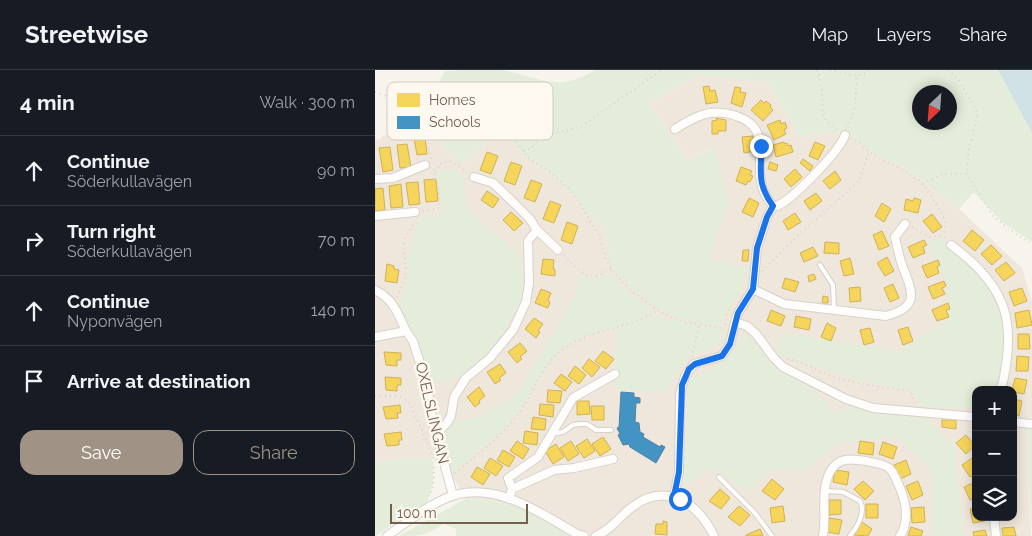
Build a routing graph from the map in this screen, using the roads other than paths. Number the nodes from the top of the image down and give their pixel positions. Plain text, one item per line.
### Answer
1 (675, 129) dead end
2 (845, 135) road end
3 (425, 165) dead end
4 (474, 177) road end
5 (375, 180) edge
6 (773, 206) junction
7 (415, 212) road end
8 (375, 216) edge
9 (905, 224) road end
10 (537, 230) junction
11 (951, 245) road end
12 (559, 250) road end
13 (820, 266) dead end
14 (753, 289) junction
15 (375, 290) edge
16 (834, 309) junction
17 (735, 322) junction
18 (406, 331) junction
19 (375, 337) edge
20 (615, 374) dead end
21 (1002, 386) edge
22 (972, 417) edge
23 (1017, 422) edge
24 (1032, 424) edge
25 (435, 430) junction
26 (611, 430) dead end
27 (552, 434) junction
28 (613, 459) dead end
29 (719, 477) dead end
30 (512, 490) junction
31 (825, 491) junction
32 (453, 496) junction
33 (674, 496) junction
34 (509, 499) junction
35 (994, 521) edge
36 (387, 536) edge
37 (584, 536) edge
38 (596, 536) edge
39 (713, 536) edge
40 (772, 536) edge
41 (823, 536) edge
42 (850, 536) edge
43 (900, 536) edge
44 (996, 536) edge

1 - 6 street
2 - 6 street
3 - 5 street
4 - 10 street
6 - 14 street
7 - 8 street
9 - 16 street
10 - 12 street
10 - 25 street
11 - 21 street
13 - 16 lane
14 - 16 street
14 - 17 street
15 - 18 street, OXELSLINGAN
17 - 22 street
17 - 33 street
18 - 19 street
18 - 25 street, OXELSLINGAN
20 - 27 street
23 - 24 street
25 - 32 street, OXELSLINGAN
26 - 27 lane
27 - 30 street
28 - 30 street
29 - 40 lane
30 - 34 street
31 - 41 street
31 - 42 lane
31 - 43 street
32 - 34 street
32 - 36 street
33 - 38 street
33 - 39 street
34 - 37 street
35 - 44 street

